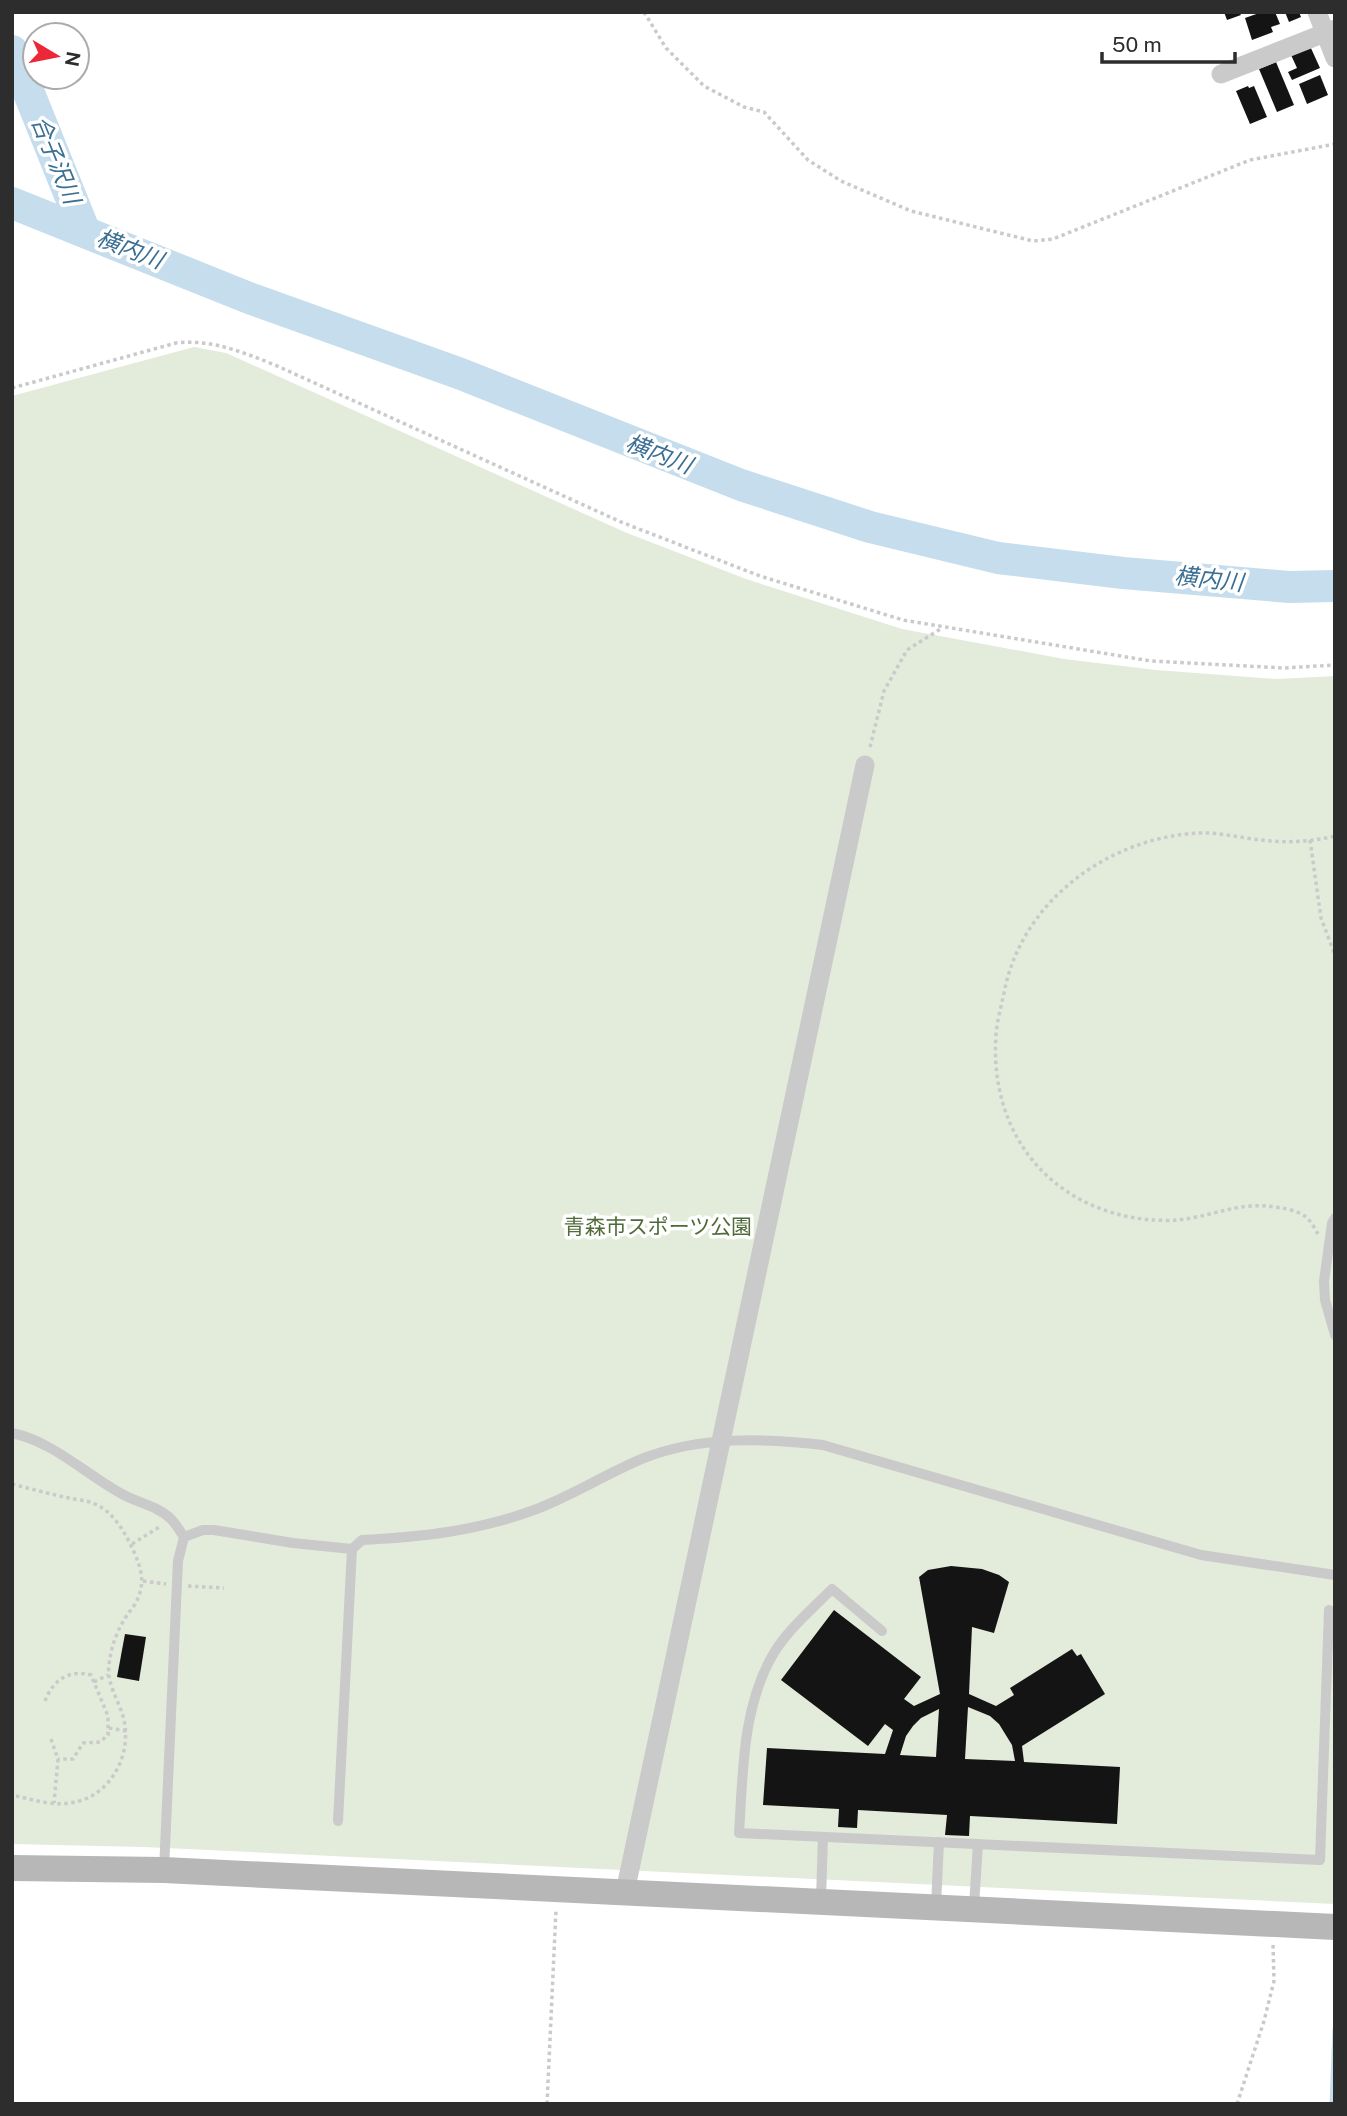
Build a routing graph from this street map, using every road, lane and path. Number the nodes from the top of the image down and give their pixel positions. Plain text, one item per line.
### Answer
1 (644, 12) edge
2 (1317, 12) edge
3 (1330, 31) edge
4 (1335, 58) edge
5 (1221, 74) dead end
6 (1335, 144) edge
7 (12, 388) edge
8 (944, 627) junction
9 (1335, 665) edge
10 (865, 765) joint
11 (1335, 836) edge
12 (1310, 841) junction
13 (1335, 956) edge
14 (1335, 1218) edge
15 (1328, 1254) junction
16 (1335, 1335) edge
17 (12, 1433) edge
18 (721, 1440) junction
19 (12, 1484) edge
20 (172, 1519) junction
21 (184, 1537) junction
22 (131, 1545) junction
23 (352, 1549) junction
24 (1335, 1575) edge
25 (1329, 1610) dead end
26 (882, 1631) dead end
27 (109, 1675) junction
28 (94, 1682) junction
29 (45, 1701) dead end
30 (109, 1728) junction
31 (126, 1731) junction
32 (51, 1740) dead end
33 (58, 1759) junction
34 (12, 1795) edge
35 (54, 1803) junction
36 (338, 1821) dead end
37 (823, 1837) junction
38 (939, 1842) junction
39 (978, 1844) junction
40 (12, 1868) edge
41 (164, 1870) junction
42 (557, 1890) junction
43 (625, 1892) junction
44 (821, 1902) junction
45 (936, 1908) junction
46 (973, 1910) junction
47 (1272, 1924) junction
48 (1335, 1927) edge
49 (547, 2104) edge
50 (1237, 2104) edge

1 - 6 path
2 - 3 street
3 - 4 street
3 - 5 street
7 - 8 path
8 - 9 path
8 - 10 path
10 - 18 street
11 - 12 path
12 - 13 path
12 - 15 path
14 - 15 lane
15 - 16 lane
17 - 20 lane
18 - 23 lane
18 - 24 lane
18 - 43 street
19 - 22 path
20 - 21 lane
20 - 22 path
21 - 23 lane
21 - 41 lane
22 - 27 path
23 - 36 lane
25 - 39 lane
26 - 37 lane
27 - 28 path
27 - 31 path
28 - 29 path
28 - 30 path
30 - 31 path
30 - 33 path
31 - 35 path
32 - 33 path
33 - 35 path
34 - 35 path
37 - 38 lane
37 - 44 lane
38 - 39 lane
38 - 45 lane
39 - 46 lane
40 - 41 street
41 - 42 street
42 - 43 street
42 - 49 path
43 - 44 street
44 - 45 street
45 - 46 street
46 - 47 street
47 - 48 street
47 - 50 path

